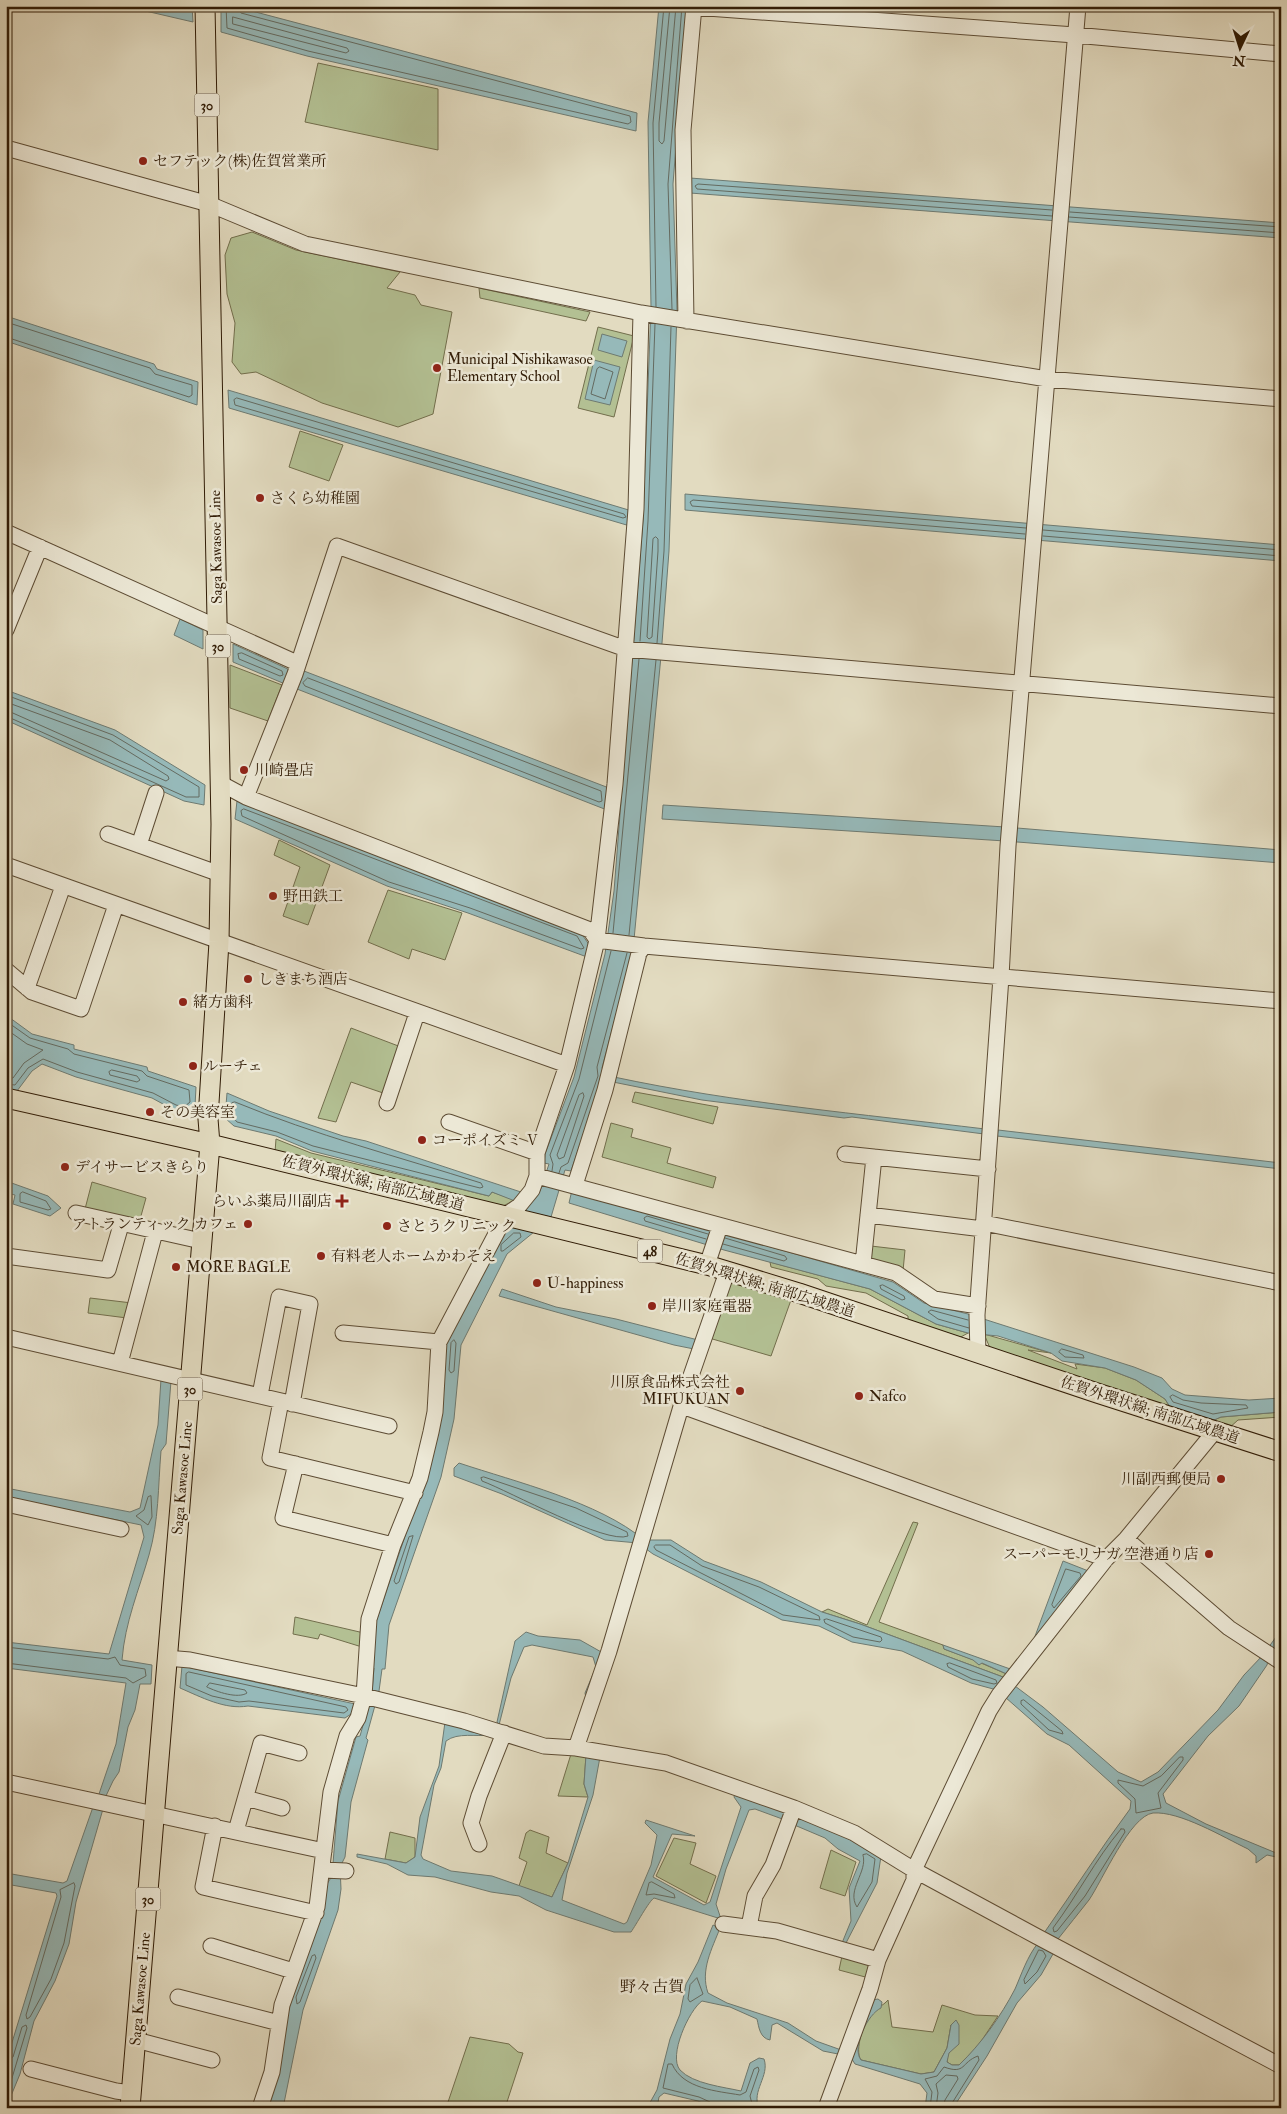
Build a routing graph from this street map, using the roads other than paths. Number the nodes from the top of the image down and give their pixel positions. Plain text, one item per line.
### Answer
1 (205, 6) edge
2 (1078, 6) edge
3 (694, 7) edge
4 (1075, 35) junction
5 (1281, 54) edge
6 (6, 148) edge
7 (209, 204) junction
8 (642, 313) junction
9 (686, 321) junction
10 (1047, 379) junction
11 (1281, 399) edge
12 (6, 532) edge
13 (40, 547) junction
14 (217, 628) junction
15 (6, 630) edge
16 (626, 648) junction
17 (297, 663) junction
18 (1022, 683) junction
19 (1281, 706) edge
20 (220, 783) junction
21 (156, 793) dead end
22 (246, 797) junction
23 (108, 834) dead end
24 (139, 845) junction
25 (6, 865) edge
26 (220, 874) junction
27 (63, 886) junction
28 (116, 905) junction
29 (597, 940) junction
30 (219, 942) junction
31 (644, 946) junction
32 (6, 970) edge
33 (1001, 977) junction
34 (27, 988) junction
35 (1281, 1000) edge
36 (417, 1013) junction
37 (567, 1065) junction
38 (6, 1098) edge
39 (387, 1103) dead end
40 (449, 1122) dead end
41 (210, 1144) junction
42 (536, 1153) junction
43 (845, 1154) dead end
44 (874, 1157) junction
45 (988, 1169) junction
46 (537, 1181) junction
47 (569, 1183) junction
48 (513, 1210) junction
49 (76, 1213) dead end
50 (868, 1215) junction
51 (121, 1224) junction
52 (720, 1226) junction
53 (983, 1226) junction
54 (155, 1232) junction
55 (201, 1241) junction
56 (6, 1256) edge
57 (710, 1257) junction
58 (863, 1264) junction
59 (727, 1272) junction
60 (1281, 1283) edge
61 (977, 1310) junction
62 (343, 1333) dead end
63 (6, 1338) edge
64 (439, 1342) junction
65 (977, 1346) junction
66 (120, 1363) junction
67 (191, 1380) junction
68 (260, 1395) junction
69 (287, 1402) junction
70 (682, 1406) junction
71 (388, 1426) dead end
72 (1215, 1431) junction
73 (1281, 1452) edge
74 (296, 1464) junction
75 (415, 1493) junction
76 (6, 1504) edge
77 (121, 1529) dead end
78 (1126, 1539) junction
79 (393, 1545) junction
80 (1106, 1559) junction
81 (1272, 1657) edge
82 (166, 1658) junction
83 (370, 1698) junction
84 (504, 1733) junction
85 (576, 1748) junction
86 (299, 1753) dead end
87 (6, 1782) edge
88 (246, 1798) junction
89 (282, 1808) dead end
90 (794, 1808) junction
91 (155, 1813) junction
92 (215, 1826) junction
93 (236, 1831) junction
94 (479, 1844) dead end
95 (324, 1851) junction
96 (326, 1870) junction
97 (914, 1870) junction
98 (346, 1871) dead end
99 (316, 1913) junction
100 (723, 1924) dead end
101 (749, 1927) junction
102 (211, 1946) dead end
103 (878, 1960) junction
104 (294, 1971) junction
105 (178, 1997) dead end
106 (278, 2023) junction
107 (136, 2040) junction
108 (212, 2060) dead end
109 (1281, 2066) edge
110 (31, 2069) dead end
111 (131, 2100) edge
112 (260, 2108) edge
113 (826, 2108) edge

1 - 7 main road, Saga Kawasoe Line / 30
2 - 4 street
3 - 4 street
3 - 9 street
4 - 5 street
4 - 10 street
6 - 7 street
7 - 8 street
7 - 14 main road, Saga Kawasoe Line / 30
8 - 9 street
8 - 16 street
9 - 10 street
10 - 11 street
10 - 18 street
12 - 13 street
13 - 14 street
13 - 15 street
14 - 17 street
14 - 20 main road, Saga Kawasoe Line / 30
16 - 17 street
16 - 18 street
16 - 29 street
17 - 22 street
18 - 19 street
18 - 33 street
20 - 22 street
20 - 26 main road, Saga Kawasoe Line / 30
21 - 24 street
22 - 29 street
23 - 24 street
24 - 26 street
25 - 27 street
26 - 30 main road, Saga Kawasoe Line / 30
27 - 28 street
27 - 34 street
28 - 30 street
28 - 34 street
29 - 31 street
29 - 37 street
30 - 36 street
30 - 41 main road, Saga Kawasoe Line / 30
31 - 33 street
31 - 47 street
32 - 34 street
33 - 35 street
33 - 45 street
36 - 37 street
36 - 39 street
37 - 42 street
38 - 41 main road, 佐賀外環状線; 南部広域農道 / 48
40 - 42 street
41 - 48 main road, 佐賀外環状線; 南部広域農道 / 48
41 - 55 main road, Saga Kawasoe Line / 30
42 - 46 street
43 - 44 street
44 - 45 street
44 - 50 street
45 - 53 street
46 - 47 street
46 - 48 street
47 - 52 street
48 - 57 main road, 佐賀外環状線; 南部広域農道 / 48
48 - 64 street
49 - 51 street
50 - 53 street
50 - 58 street
51 - 54 street
51 - 56 street
52 - 57 street
52 - 58 street
53 - 60 street
53 - 61 street
54 - 55 street
54 - 66 street
55 - 67 main road, Saga Kawasoe Line / 30
57 - 59 main road, 佐賀外環状線; 南部広域農道 / 48
58 - 61 street
59 - 65 main road, 佐賀外環状線; 南部広域農道 / 48
59 - 70 street
61 - 65 street
62 - 64 street
63 - 66 street
64 - 75 street
65 - 72 main road, 佐賀外環状線; 南部広域農道 / 48
66 - 67 street
67 - 68 street
67 - 82 main road, Saga Kawasoe Line / 30
68 - 69 street
68 - 69 street
69 - 71 street
69 - 74 street
70 - 80 street
70 - 85 street
72 - 73 main road, 佐賀外環状線; 南部広域農道 / 48
72 - 78 street
74 - 75 street
74 - 79 street
75 - 79 street
76 - 77 street
78 - 80 street
78 - 81 street
79 - 83 street
80 - 97 street
82 - 83 street
82 - 91 main road, Saga Kawasoe Line / 30
83 - 84 street
83 - 95 street
84 - 85 street
84 - 94 street
85 - 90 street
86 - 88 street
87 - 91 street
88 - 89 street
88 - 93 street
90 - 97 street
90 - 101 street
91 - 92 street
91 - 107 main road, Saga Kawasoe Line / 30
92 - 93 street
92 - 99 street
93 - 95 street
95 - 96 street
96 - 98 street
96 - 99 street
97 - 103 street
97 - 109 street
99 - 104 street
100 - 101 street
101 - 103 street
102 - 104 street
103 - 113 street
104 - 106 street
105 - 106 street
106 - 112 street
107 - 108 street
107 - 111 main road, Saga Kawasoe Line / 30
110 - 111 street

